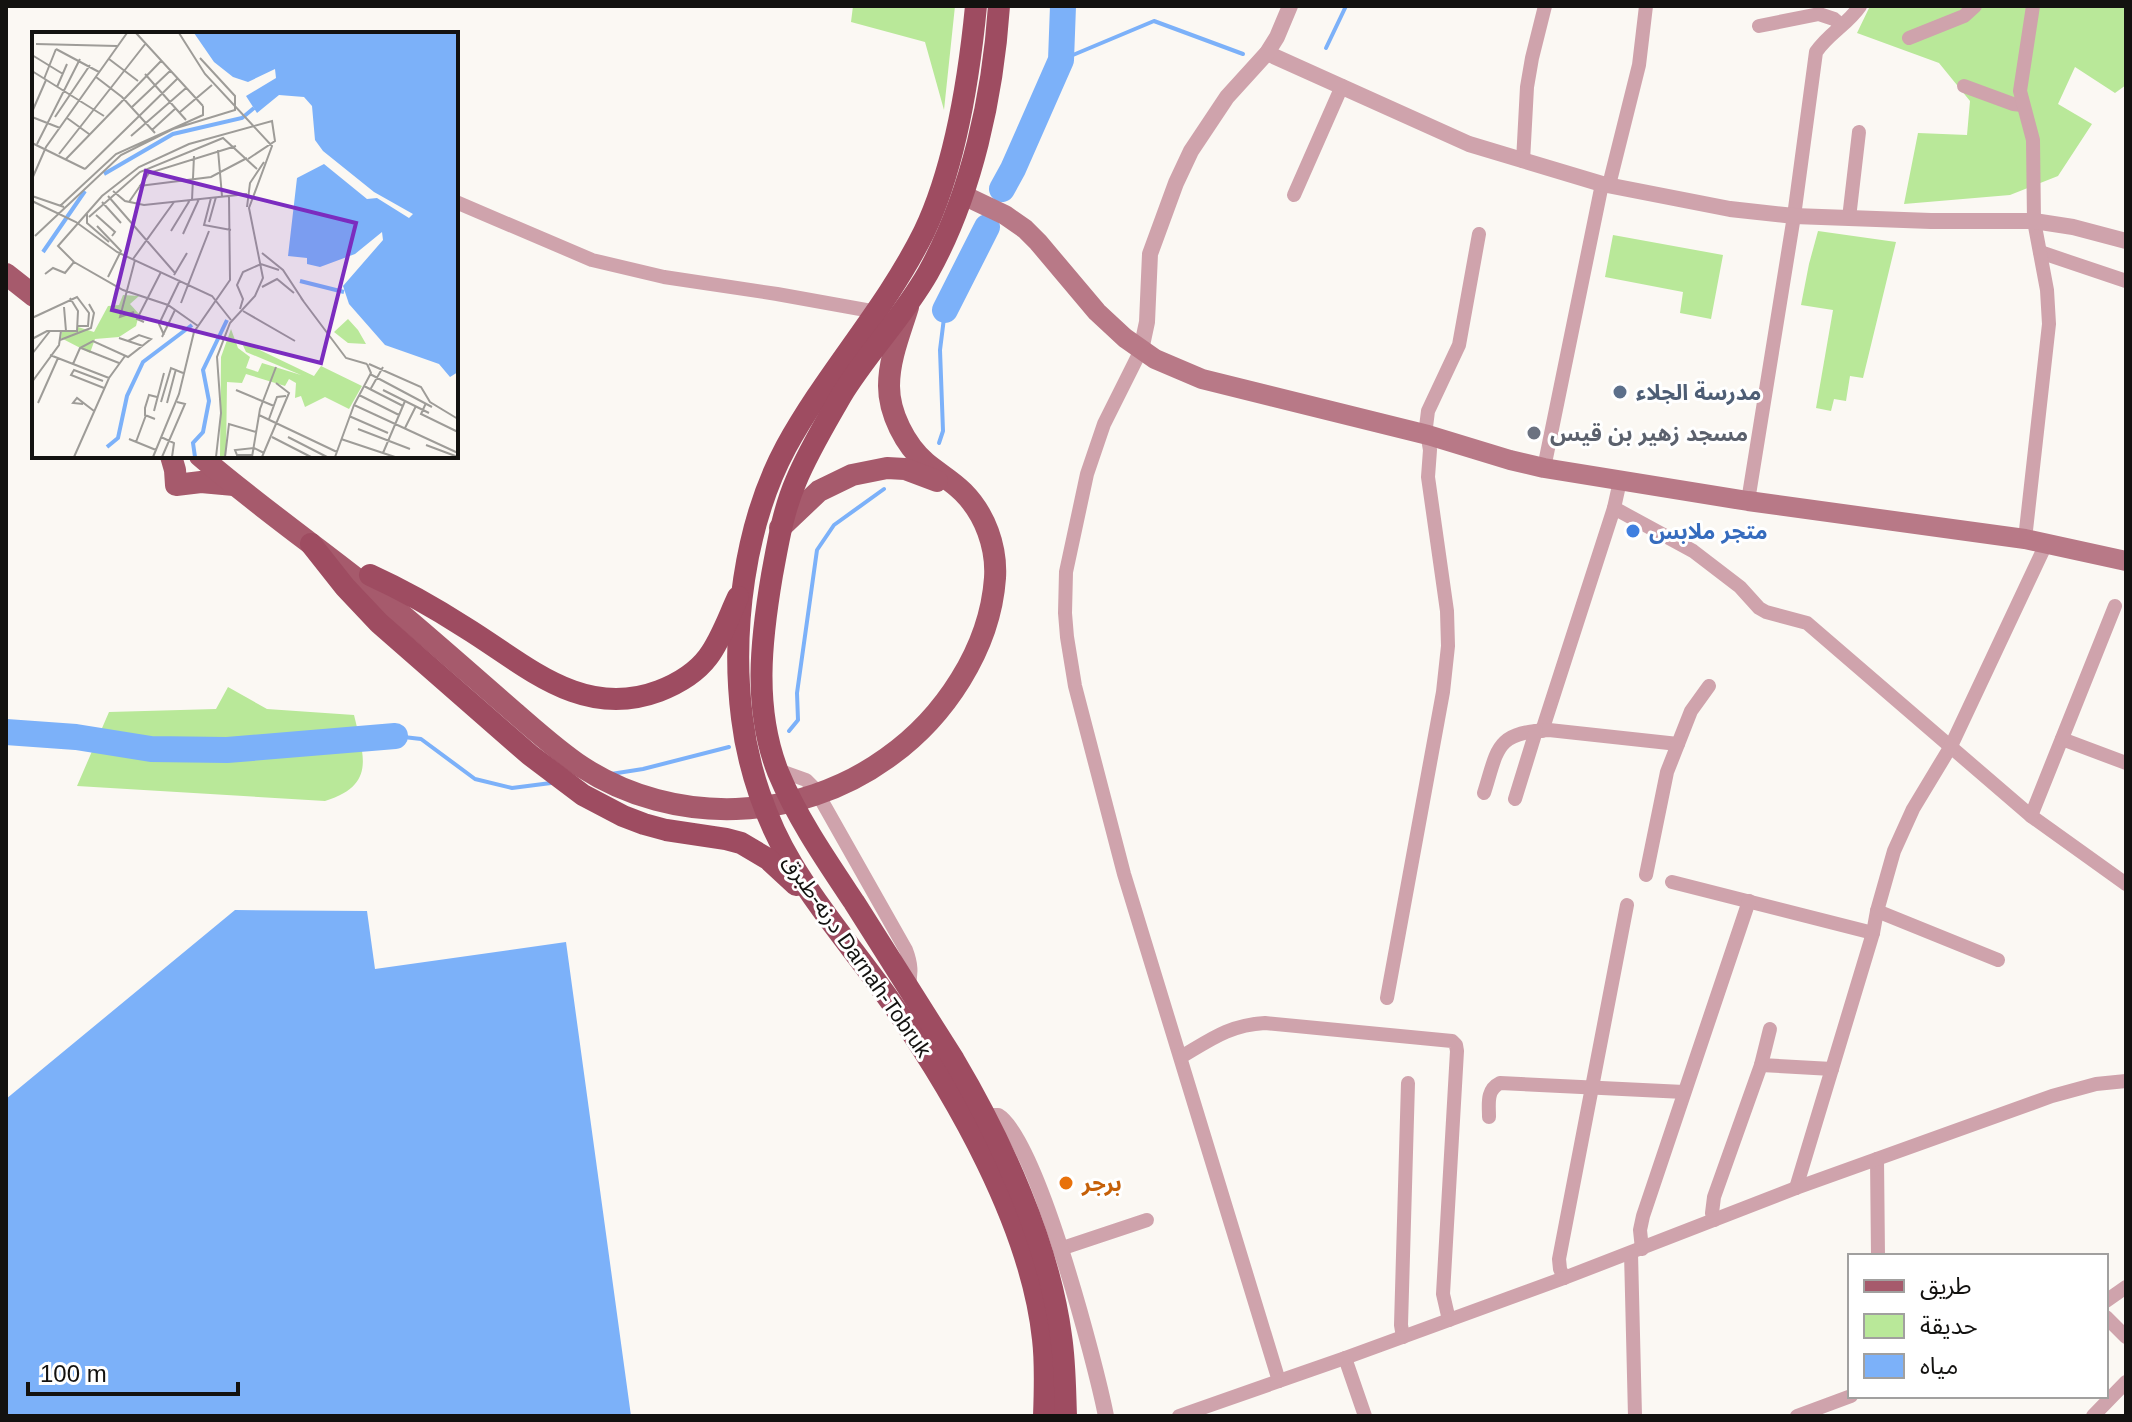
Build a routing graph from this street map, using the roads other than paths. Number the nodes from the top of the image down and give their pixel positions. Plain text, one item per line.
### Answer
1 (976, 6) edge
2 (999, 6) edge
3 (1290, 6) edge
4 (1545, 6) edge
5 (1646, 6) edge
6 (1860, 6) edge
7 (1975, 6) edge
8 (2033, 6) edge
9 (1841, 25) junction
10 (1759, 26) dead end
11 (1909, 38) dead end
12 (1267, 53) junction
13 (1342, 86) junction
14 (1964, 86) dead end
15 (2022, 105) junction
16 (1859, 132) dead end
17 (1523, 161) junction
18 (1605, 185) junction
19 (963, 195) junction
20 (1294, 195) dead end
21 (458, 203) edge
22 (1794, 216) junction
23 (1849, 218) junction
24 (2034, 221) junction
25 (1479, 234) dead end
26 (2126, 241) edge
27 (2040, 252) junction
28 (6, 274) edge
29 (2126, 281) edge
30 (6, 287) edge
31 (32, 294) edge
32 (909, 302) junction
33 (32, 307) edge
34 (877, 312) junction
35 (1133, 344) junction
36 (1428, 435) junction
37 (172, 458) edge
38 (202, 458) edge
39 (222, 458) edge
40 (1544, 468) junction
41 (1620, 481) junction
42 (234, 485) junction
43 (1748, 501) junction
44 (1614, 508) junction
45 (780, 528) junction
46 (2025, 539) junction
47 (311, 544) junction
48 (2046, 544) junction
49 (2126, 561) edge
50 (370, 575) junction
51 (743, 585) junction
52 (2115, 606) dead end
53 (977, 633) junction
54 (1709, 686) dead end
55 (528, 717) junction
56 (1539, 731) junction
57 (2062, 739) junction
58 (1678, 744) junction
59 (1951, 746) junction
60 (2126, 763) edge
61 (1484, 793) dead end
62 (1515, 799) dead end
63 (2031, 816) junction
64 (1646, 875) dead end
65 (2125, 880) edge
66 (1672, 882) dead end
67 (1749, 901) junction
68 (1627, 905) dead end
69 (824, 910) junction
70 (1877, 911) junction
71 (1873, 933) junction
72 (1998, 960) dead end
73 (1387, 998) dead end
74 (1770, 1029) dead end
75 (1181, 1057) junction
76 (1761, 1065) junction
77 (1832, 1069) junction
78 (2126, 1081) edge
79 (1408, 1083) dead end
80 (1592, 1088) junction
81 (1684, 1092) junction
82 (985, 1116) junction
83 (1489, 1117) dead end
84 (1877, 1159) junction
85 (1796, 1188) junction
86 (1147, 1220) dead end
87 (1714, 1220) junction
88 (1060, 1249) junction
89 (1636, 1251) junction
90 (1878, 1254) edge
91 (1564, 1278) junction
92 (2126, 1287) edge
93 (2108, 1300) edge
94 (2108, 1319) edge
95 (1449, 1320) junction
96 (1403, 1337) junction
97 (2126, 1337) edge
98 (1345, 1358) junction
99 (1279, 1381) junction
100 (2126, 1382) edge
101 (1848, 1397) edge
102 (1044, 1416) edge
103 (1066, 1416) edge
104 (1106, 1416) edge
105 (1179, 1416) edge
106 (1365, 1416) edge
107 (1635, 1416) edge
108 (1797, 1416) edge
109 (2093, 1416) edge

1 - 34 highway, درنه-طبرق Darnah-Tobruk
2 - 19 highway, درنه-طبرق Darnah-Tobruk
3 - 12 street
4 - 17 street
5 - 18 street
6 - 9 street
7 - 11 street
8 - 15 street
9 - 10 street
9 - 22 street
12 - 13 street
12 - 35 street
13 - 17 street
13 - 20 street
14 - 15 street
15 - 24 street
16 - 23 street
17 - 18 street
18 - 22 street
18 - 40 street
19 - 32 highway, درنه-طبرق Darnah-Tobruk
19 - 35 main road
21 - 34 street
22 - 23 street
22 - 43 street
23 - 24 street
24 - 26 street
24 - 27 street
25 - 36 street
27 - 29 street
27 - 46 street
28 - 31 main road
30 - 33 main road
32 - 45 highway, درنه-طبرق Darnah-Tobruk
32 - 53 main road
34 - 51 highway, درنه-طبرق Darnah-Tobruk
35 - 36 main road
35 - 75 street
36 - 40 main road
36 - 73 street
37 - 42 main road
38 - 42 main road
39 - 50 main road
40 - 41 main road
41 - 43 main road
41 - 44 street
42 - 47 main road
43 - 46 main road
44 - 56 street
44 - 59 street
45 - 53 main road
45 - 82 highway, درنه-طبرق Darnah-Tobruk
46 - 48 main road
47 - 55 main road
47 - 69 highway
48 - 49 main road
48 - 59 street
50 - 51 highway
50 - 55 main road
51 - 69 highway, درنه-طبرق Darnah-Tobruk
52 - 57 street
53 - 55 main road
54 - 58 street
56 - 58 street
56 - 61 street
56 - 62 street
57 - 60 street
57 - 63 street
58 - 64 street
59 - 63 street
59 - 70 street
63 - 65 street
66 - 67 street
67 - 71 street
67 - 81 street
68 - 80 street
69 - 102 highway, درنه-طبرق Darnah-Tobruk
70 - 71 street
70 - 72 street
71 - 77 street
74 - 76 street
75 - 95 street
75 - 99 street
76 - 77 street
76 - 87 street
77 - 85 street
78 - 84 street
79 - 96 street
80 - 81 street
80 - 83 street
80 - 91 street
81 - 89 street
82 - 88 street
82 - 103 highway, درنه-طبرق Darnah-Tobruk
84 - 85 street
84 - 90 street
85 - 87 street
86 - 88 street
87 - 89 street
88 - 104 street
89 - 91 street
89 - 107 street
91 - 95 street
92 - 93 street
94 - 97 street
95 - 96 street
96 - 98 street
98 - 99 street
98 - 106 street
99 - 105 street
100 - 109 street
101 - 108 street

